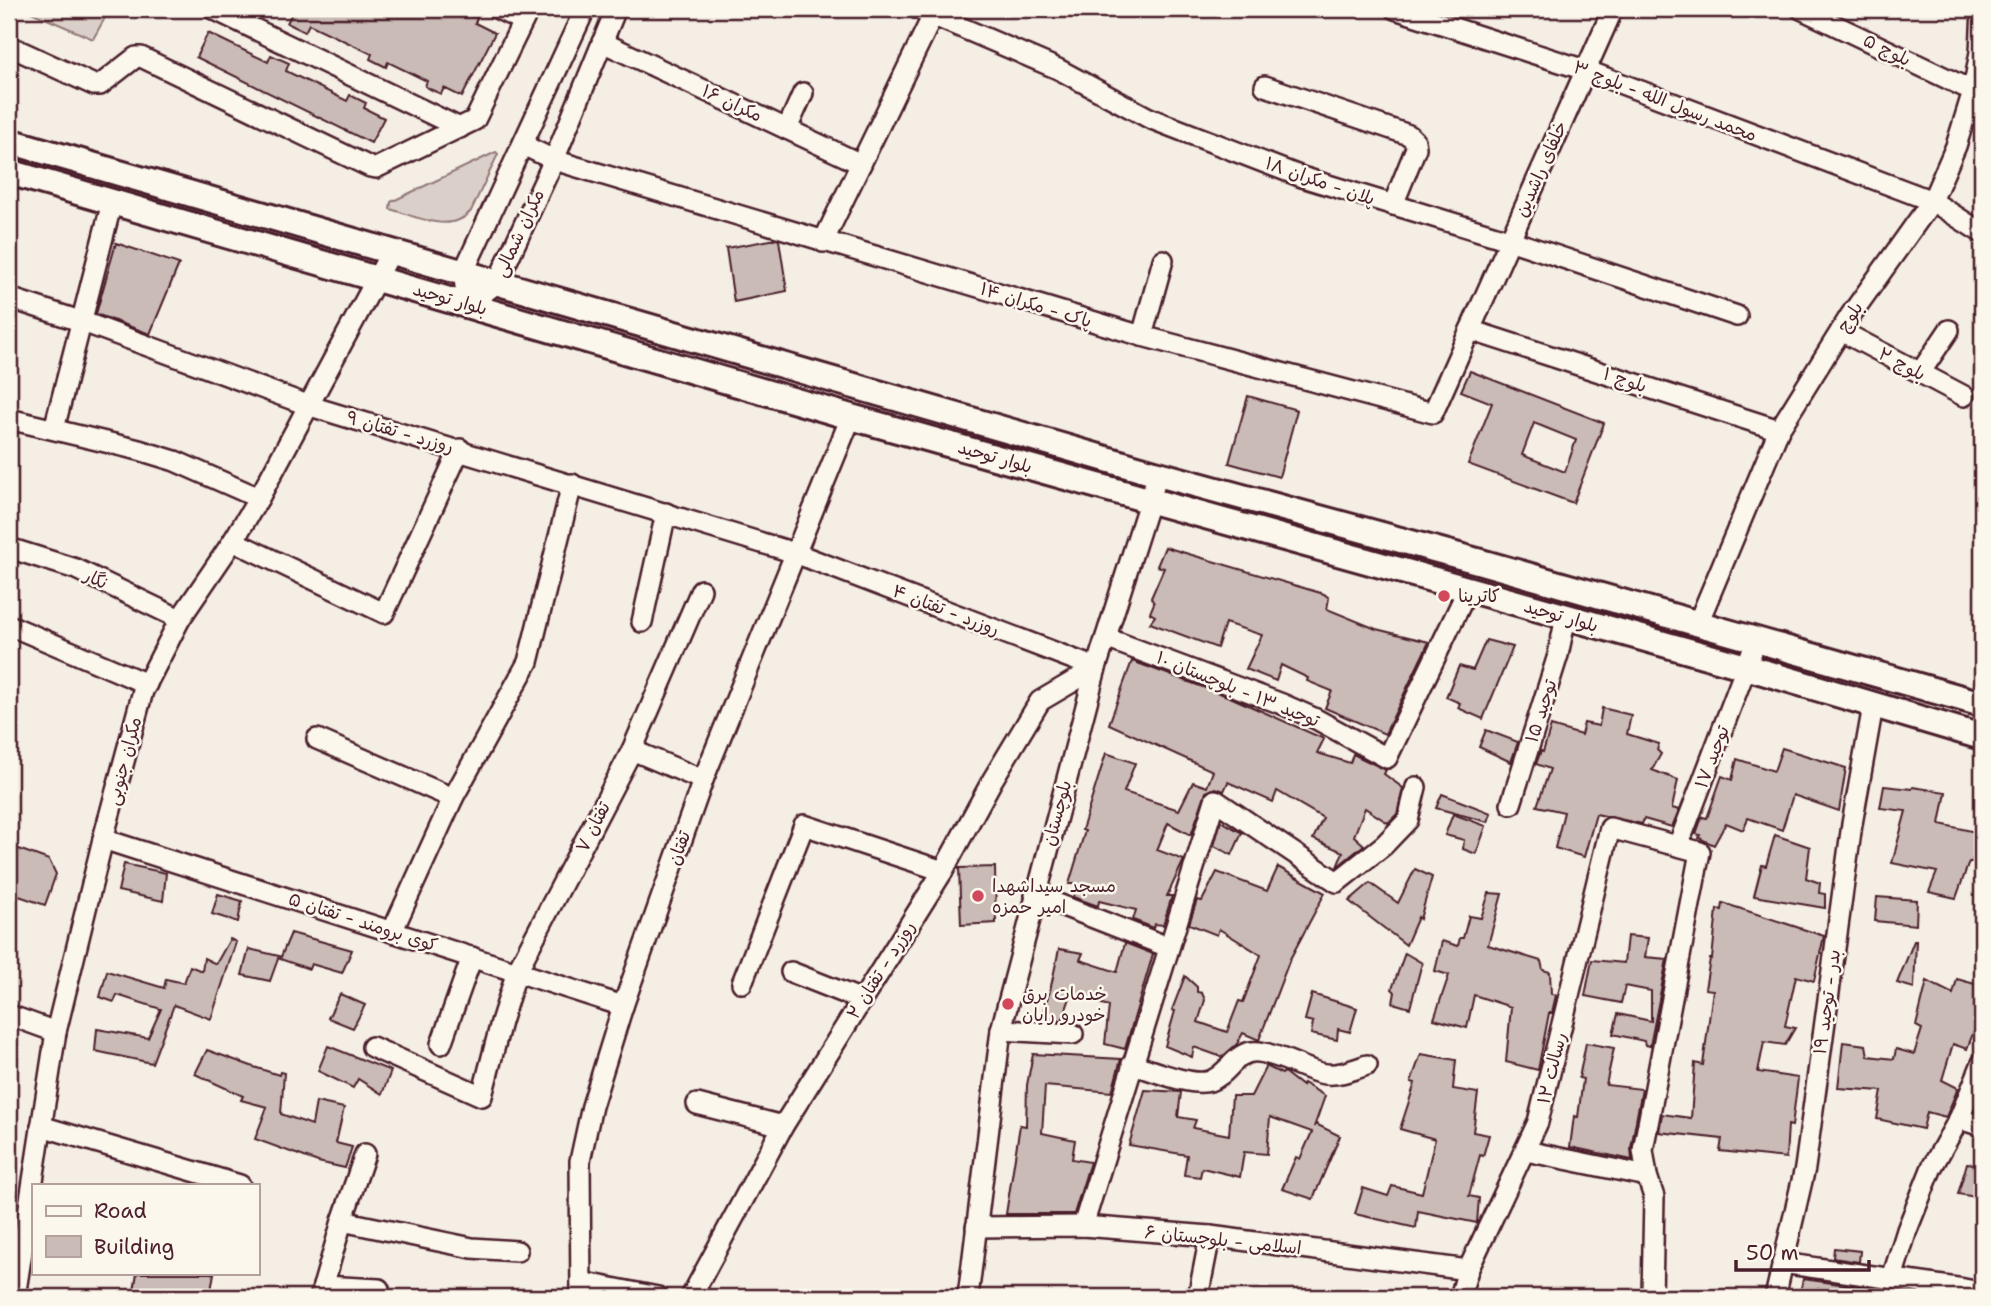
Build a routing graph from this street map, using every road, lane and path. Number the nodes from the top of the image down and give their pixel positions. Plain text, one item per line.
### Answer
1 (213, 9) edge
2 (498, 9) edge
3 (585, 9) edge
4 (616, 9) edge
5 (1395, 9) edge
6 (1613, 9) edge
7 (1801, 9) edge
8 (1982, 9) edge
9 (929, 11) edge
10 (526, 15) edge
11 (602, 42) junction
12 (9, 46) edge
13 (1585, 70) junction
14 (1265, 86) dead end
15 (1973, 91) junction
16 (803, 93) dead end
17 (460, 128) junction
18 (787, 129) junction
19 (9, 141) edge
20 (523, 145) junction
21 (554, 160) junction
22 (861, 164) junction
23 (10, 179) edge
24 (1932, 201) junction
25 (112, 202) junction
26 (1394, 205) junction
27 (1982, 233) edge
28 (1509, 240) junction
29 (823, 242) junction
30 (391, 252) junction
31 (1163, 260) dead end
32 (463, 273) junction
33 (377, 278) junction
34 (497, 283) junction
35 (9, 298) edge
36 (468, 304) junction
37 (1737, 316) dead end
38 (82, 321) junction
39 (1470, 330) junction
40 (1949, 330) dead end
41 (1841, 331) junction
42 (1142, 337) junction
43 (1920, 373) junction
44 (1964, 396) dead end
45 (310, 406) junction
46 (851, 417) junction
47 (9, 419) edge
48 (54, 429) junction
49 (1779, 430) junction
50 (460, 449) junction
51 (1158, 474) junction
52 (572, 484) junction
53 (259, 498) junction
54 (1150, 500) junction
55 (666, 513) junction
56 (233, 541) junction
57 (9, 548) edge
58 (795, 553) junction
59 (701, 590) dead end
60 (1468, 590) junction
61 (1566, 617) junction
62 (180, 619) junction
63 (642, 622) dead end
64 (1698, 623) junction
65 (9, 625) edge
66 (1106, 638) junction
67 (1756, 641) junction
68 (1746, 667) junction
69 (1097, 668) junction
70 (147, 684) junction
71 (1982, 704) edge
72 (1873, 706) junction
73 (1982, 737) edge
74 (317, 739) dead end
75 (632, 750) junction
76 (703, 780) junction
77 (1416, 788) dead end
78 (453, 798) junction
79 (1511, 804) dead end
80 (103, 839) junction
81 (1678, 846) junction
82 (943, 872) junction
83 (1035, 895) junction
84 (392, 932) junction
85 (1168, 947) junction
86 (472, 957) junction
87 (517, 971) junction
88 (791, 972) dead end
89 (742, 983) dead end
90 (862, 1000) junction
91 (623, 1006) junction
92 (9, 1015) edge
93 (1001, 1030) junction
94 (56, 1032) junction
95 (1073, 1034) dead end
96 (440, 1044) dead end
97 (372, 1047) dead end
98 (1982, 1063) edge
99 (1132, 1064) junction
100 (1367, 1065) dead end
101 (697, 1104) dead end
102 (1959, 1119) junction
103 (41, 1126) junction
104 (783, 1126) junction
105 (1982, 1126) edge
106 (1526, 1151) junction
107 (365, 1154) dead end
108 (1647, 1176) junction
109 (32, 1184) edge
110 (237, 1184) edge
111 (32, 1185) edge
112 (342, 1221) junction
113 (1083, 1226) junction
114 (976, 1227) junction
115 (1210, 1236) junction
116 (517, 1251) dead end
117 (1782, 1263) junction
118 (1468, 1270) junction
119 (1892, 1278) junction
120 (379, 1289) dead end
121 (581, 1290) edge
122 (321, 1292) edge
123 (15, 1297) edge
124 (659, 1297) edge
125 (691, 1297) edge
126 (968, 1297) edge
127 (1198, 1297) edge
128 (1460, 1297) edge
129 (1652, 1297) edge
130 (1775, 1297) edge
131 (1971, 1297) edge

1 - 17 street
2 - 10 street
3 - 20 street, مکران شمالی
4 - 11 street, مکران شمالی
5 - 13 street, محمد رسول الله - بلوچ ۳
6 - 13 street, خلفای راشدین
7 - 15 street, بلوچ ۵
8 - 15 street, بلوچ
9 - 22 street
9 - 26 street, پلان - مکران ۱۸
10 - 17 street
11 - 18 street, مکران ۱۶
11 - 21 street, مکران شمالی
12 - 17 street
13 - 24 street, محمد رسول الله - بلوچ ۳
13 - 28 street, خلفای راشدین
14 - 26 street
15 - 24 street, بلوچ
16 - 18 street
18 - 22 street, مکران ۱۶
19 - 30 main road, بلوار توحید
20 - 21 street, پاک - مکران ۱۴
20 - 32 street, مکران شمالی
21 - 29 street, پاک - مکران ۱۴
21 - 34 street, مکران شمالی
22 - 29 street
23 - 25 main road, بلوار توحید
24 - 27 street, محمد رسول الله - بلوچ ۳
24 - 41 street, بلوچ
25 - 33 main road, بلوار توحید
25 - 38 street
26 - 28 street, پلان - مکران ۱۸
28 - 37 street, پلان - مکران ۱۸
28 - 39 street, خلفای راشدین
29 - 42 street, پاک - مکران ۱۴
30 - 32 main road, بلوار توحید
30 - 33 street, مکران جنوبی
31 - 42 street
32 - 34 main road, بلوار توحید
32 - 36 street
33 - 36 main road, بلوار توحید
33 - 45 street, مکران جنوبی
34 - 36 street, مکران شمالی
34 - 51 main road, بلوار توحید
35 - 38 street, روزرد - تفتان ۹
36 - 46 main road, بلوار توحید
38 - 45 street, روزرد - تفتان ۹
38 - 48 street
39 - 42 street, پاک - مکران ۱۴
39 - 49 street, بلوچ ۱
40 - 43 street
41 - 43 street, بلوچ ۲
41 - 49 street, بلوچ
43 - 44 street, بلوچ ۲
45 - 50 street, روزرد - تفتان ۹
45 - 53 street, مکران جنوبی
46 - 54 main road, بلوار توحید
46 - 58 street, تفتان
47 - 48 street
48 - 53 street
49 - 64 street, بلوچ
50 - 52 street, روزرد - تفتان ۹
50 - 56 street
51 - 54 street, بلوچستان
51 - 64 main road, بلوار توحید
52 - 55 street, روزرد - تفتان ۹
52 - 78 street
53 - 56 street, مکران جنوبی
54 - 60 main road, بلوار توحید
54 - 66 street, بلوچستان
55 - 58 street, روزرد - تفتان ۹
55 - 63 street
56 - 62 street, مکران جنوبی
57 - 62 street, نگار
58 - 69 street, روزرد - تفتان ۴
58 - 76 street, تفتان
59 - 75 street, تفتان ۷
60 - 61 main road, بلوار توحید
60 - 66 street, توحید ۱۳ - بلوچستان ۱۰
61 - 68 main road, بلوار توحید
61 - 79 street, توحید ۱۵
62 - 70 street, مکران جنوبی
64 - 67 main road, بلوار توحید
65 - 70 street
66 - 69 street, بلوچستان
67 - 68 street, توحید ۱۷
67 - 71 main road, بلوار توحید
68 - 72 main road, بلوار توحید
68 - 81 street, توحید ۱۷
69 - 82 street, روزرد - تفتان ۲
69 - 83 street, بلوچستان
70 - 80 street, مکران جنوبی
72 - 73 main road, بلوار توحید
72 - 117 street, بدر - توحید ۱۹
74 - 78 street
75 - 76 street
75 - 87 street, تفتان ۷
76 - 91 street, تفتان
77 - 85 street
78 - 84 street
80 - 84 street, کوی برومند - تفتان ۵
80 - 94 street, مکران جنوبی
81 - 106 street, رسالت ۱۲
81 - 108 street
82 - 89 street
82 - 90 street, روزرد - تفتان ۲
83 - 85 street
83 - 93 street, بلوچستان
84 - 86 street, کوی برومند - تفتان ۵
85 - 99 street
86 - 87 street, کوی برومند - تفتان ۵
86 - 96 street
87 - 91 street, کوی برومند - تفتان ۵
87 - 97 street, تفتان ۷
88 - 90 street
90 - 104 street, روزرد - تفتان ۲
91 - 121 street, تفتان
92 - 94 street
93 - 95 street
93 - 114 street, بلوچستان
94 - 103 street, مکران جنوبی
98 - 102 street
99 - 100 street
99 - 113 street
101 - 104 street
102 - 105 street
102 - 119 street
103 - 109 street, مکران جنوبی
103 - 110 street
104 - 125 street, روزرد - تفتان ۲
106 - 108 street
106 - 118 street, رسالت ۱۲
107 - 112 street
108 - 129 street
111 - 123 street, مکران جنوبی
112 - 116 street
112 - 122 street
113 - 114 street, اسلامی - بلوچستان ۶
113 - 115 street, اسلامی - بلوچستان ۶
114 - 126 street, بلوچستان
115 - 118 street, اسلامی - بلوچستان ۶
115 - 127 street
117 - 119 street
117 - 130 street, بدر - توحید ۱۹
118 - 128 street, رسالت ۱۲
119 - 131 street
120 - 122 street
121 - 124 street

